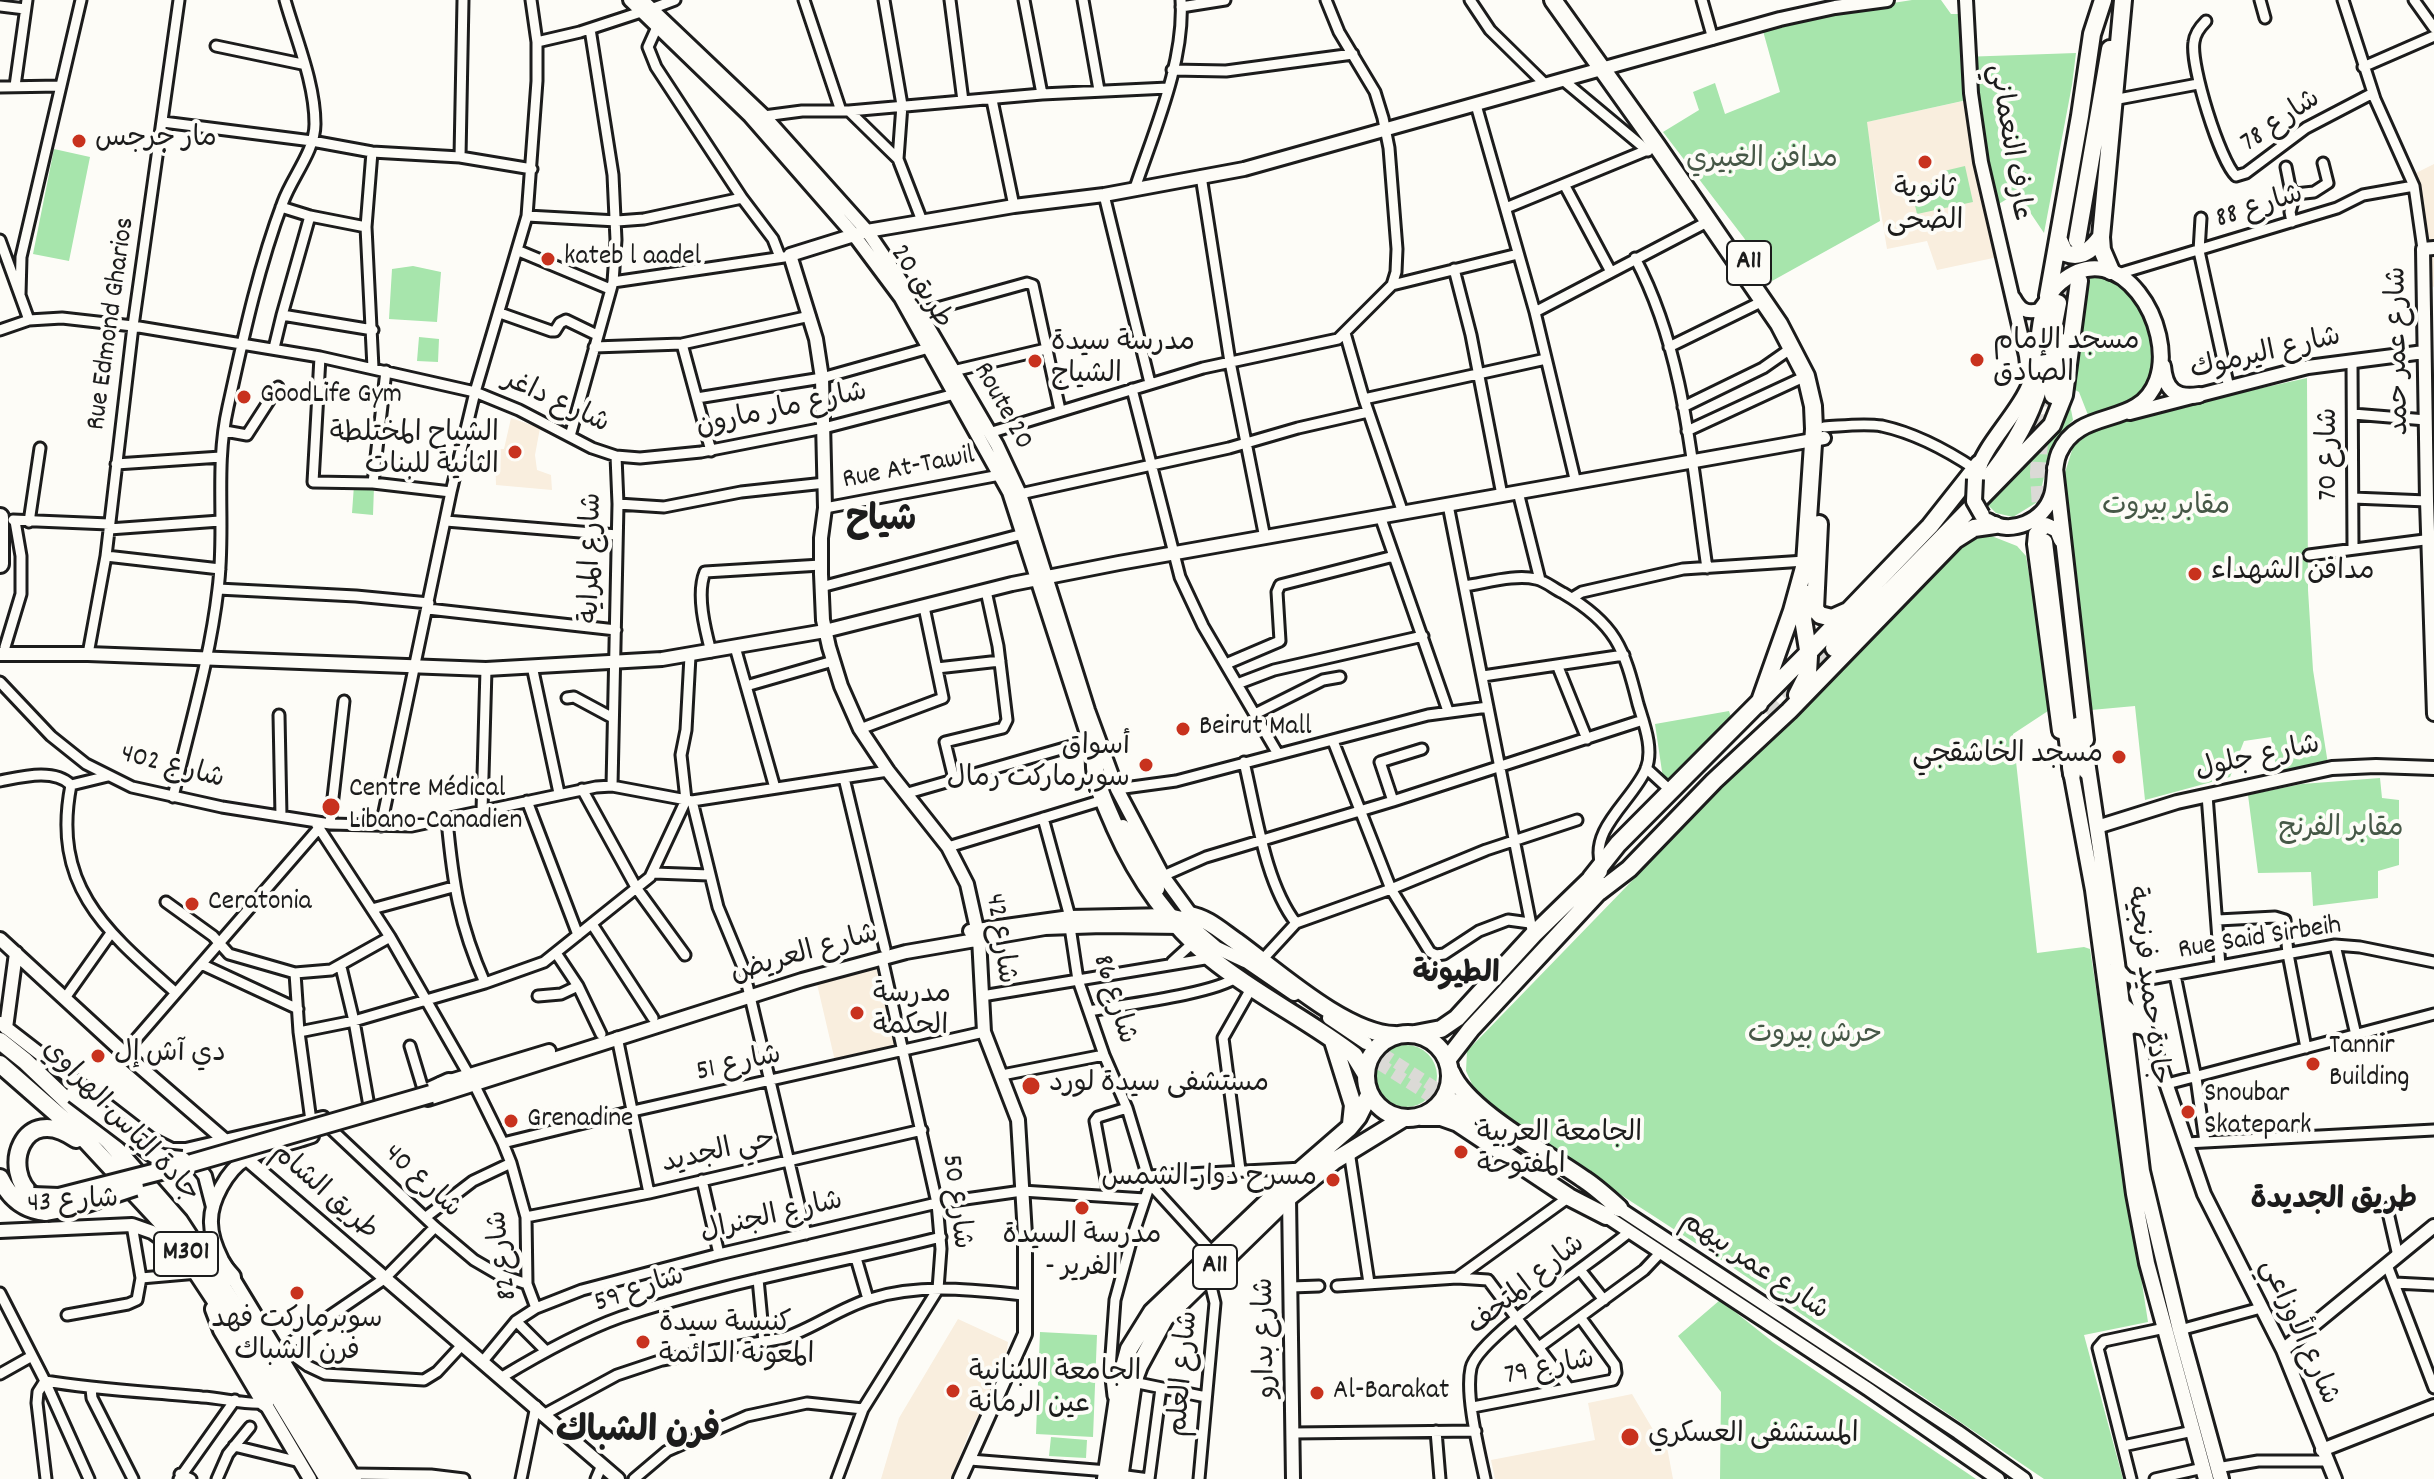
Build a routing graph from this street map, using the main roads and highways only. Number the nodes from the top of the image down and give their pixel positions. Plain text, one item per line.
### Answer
1 (1553, 0) edge
2 (1565, 0) edge
3 (2103, 0) edge
4 (2120, 0) edge
5 (1606, 68) junction
6 (2078, 239) junction
7 (2115, 273) junction
8 (2079, 281) dead end
9 (2054, 301) junction
10 (2047, 359) junction
11 (2162, 359) junction
12 (2042, 391) junction
13 (2199, 395) road end
14 (1821, 435) junction
15 (2055, 468) junction
16 (1976, 470) junction
17 (11, 519) edge
18 (1995, 523) junction
19 (1, 533) edge
20 (2053, 542) junction
21 (2036, 559) junction
22 (1810, 562) junction
23 (0, 564) edge
24 (1850, 610) junction
25 (1792, 611) junction
26 (1836, 647) junction
27 (1807, 658) junction
28 (1763, 709) junction
29 (1789, 711) junction
30 (1095, 758) road end
31 (2080, 773) junction
32 (1597, 878) junction
33 (1180, 919) junction
34 (2116, 1002) junction
35 (1457, 1018) junction
36 (1471, 1029) junction
37 (2125, 1030) junction
38 (2, 1031) edge
39 (2147, 1032) road end
40 (1415, 1034) junction
41 (1397, 1035) junction
42 (1333, 1041) junction
43 (25, 1061) junction
44 (0, 1064) edge
45 (1448, 1064) junction
46 (1365, 1073) junction
47 (451, 1086) road end
48 (427, 1092) junction
49 (1369, 1095) junction
50 (1410, 1118) junction
51 (1354, 1122) junction
52 (1382, 1132) junction
53 (211, 1158) junction
54 (118, 1174) junction
55 (0, 1178) edge
56 (158, 1195) junction
57 (192, 1250) junction
58 (232, 1277) road end
59 (209, 1288) junction
60 (2173, 1329) junction
61 (265, 1403) road end
62 (2212, 1474) edge
63 (1113, 1476) edge
64 (350, 1477) edge
65 (328, 1479) edge

1 - 5 highway, A11
2 - 5 highway, A11
3 - 6 highway
4 - 6 highway
4 - 6 highway
5 - 14 highway, A11
5 - 14 highway, A11
6 - 7 highway
6 - 9 highway
7 - 9 main road
7 - 11 main road
8 - 26 highway
9 - 10 highway
9 - 12 highway
9 - 12 main road
10 - 12 highway
10 - 26 highway
11 - 13 main road
11 - 15 main road
12 - 16 main road
14 - 22 highway, A11
15 - 18 main road
15 - 20 main road
16 - 18 main road, bridge
16 - 24 highway
17 - 19 highway
18 - 21 main road
18 - 26 highway
19 - 23 highway
20 - 21 main road
20 - 31 highway, جادة حميد فرنجية
21 - 31 main road
22 - 24 highway
22 - 25 highway, A11
22 - 27 highway, A11
24 - 27 highway
25 - 27 highway
25 - 28 highway, A11
26 - 27 highway
26 - 29 highway
27 - 28 highway
27 - 29 highway, A11
28 - 32 highway
28 - 32 highway, A11
29 - 32 highway, A11
30 - 33 highway
31 - 34 main road, جادة حميد فرنجية
31 - 34 main road, جادة حميد فرنجية
32 - 35 highway, A11
32 - 36 highway, A11
33 - 41 highway
33 - 42 highway
34 - 37 main road, جادة حميد فرنجية
34 - 60 main road, جادة حميد فرنجية
35 - 36 highway
35 - 40 highway, A11
36 - 45 highway, A11
37 - 39 main road
37 - 60 main road, جادة حميد فرنجية
38 - 43 highway, جادة الياس الهراوي / M301
40 - 41 highway, A11
40 - 45 highway
41 - 46 highway
42 - 46 highway
42 - 51 highway
43 - 48 highway, bridge
43 - 56 highway, جادة الياس الهراوي / M301
44 - 54 highway, M301
45 - 50 highway, A11
45 - 50 highway
46 - 49 highway
47 - 48 highway
48 - 53 highway, bridge
49 - 50 highway
49 - 51 highway, A11
50 - 52 highway, A11
51 - 52 highway
51 - 63 highway, A11
52 - 63 highway, A11
53 - 54 highway, bridge
53 - 55 highway, bridge
54 - 57 highway, M301
56 - 57 highway, جادة الياس الهراوي / M301
56 - 58 highway
57 - 59 highway, M301
57 - 64 highway, M301
59 - 61 highway
59 - 65 highway, M301
60 - 62 main road, جادة حميد فرنجية
60 - 62 main road, جادة حميد فرنجية

